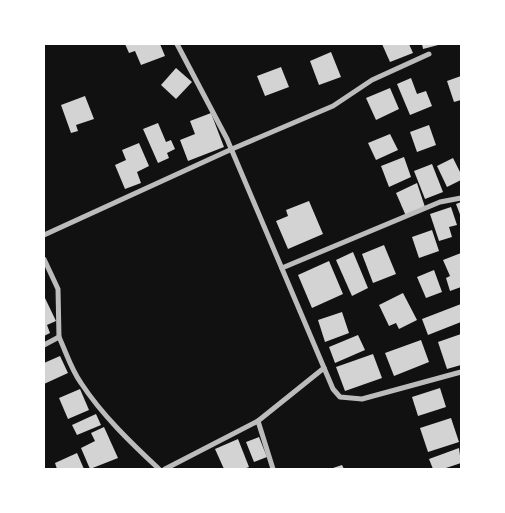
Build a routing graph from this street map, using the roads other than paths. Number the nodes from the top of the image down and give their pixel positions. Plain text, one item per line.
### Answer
1 (178, 44) edge
2 (429, 54) dead end
3 (232, 150) junction
4 (461, 198) edge
5 (44, 235) edge
6 (44, 259) edge
7 (282, 268) junction
8 (59, 337) junction
9 (44, 345) edge
10 (324, 368) junction
11 (461, 372) edge
12 (258, 421) junction
13 (159, 469) edge
14 (165, 469) edge
15 (273, 469) edge

1 - 3 street
2 - 3 street
3 - 5 street
3 - 7 street
4 - 7 street
6 - 8 street
7 - 10 street
8 - 9 street
8 - 13 street
10 - 11 street
10 - 12 street
12 - 14 street
12 - 15 street

